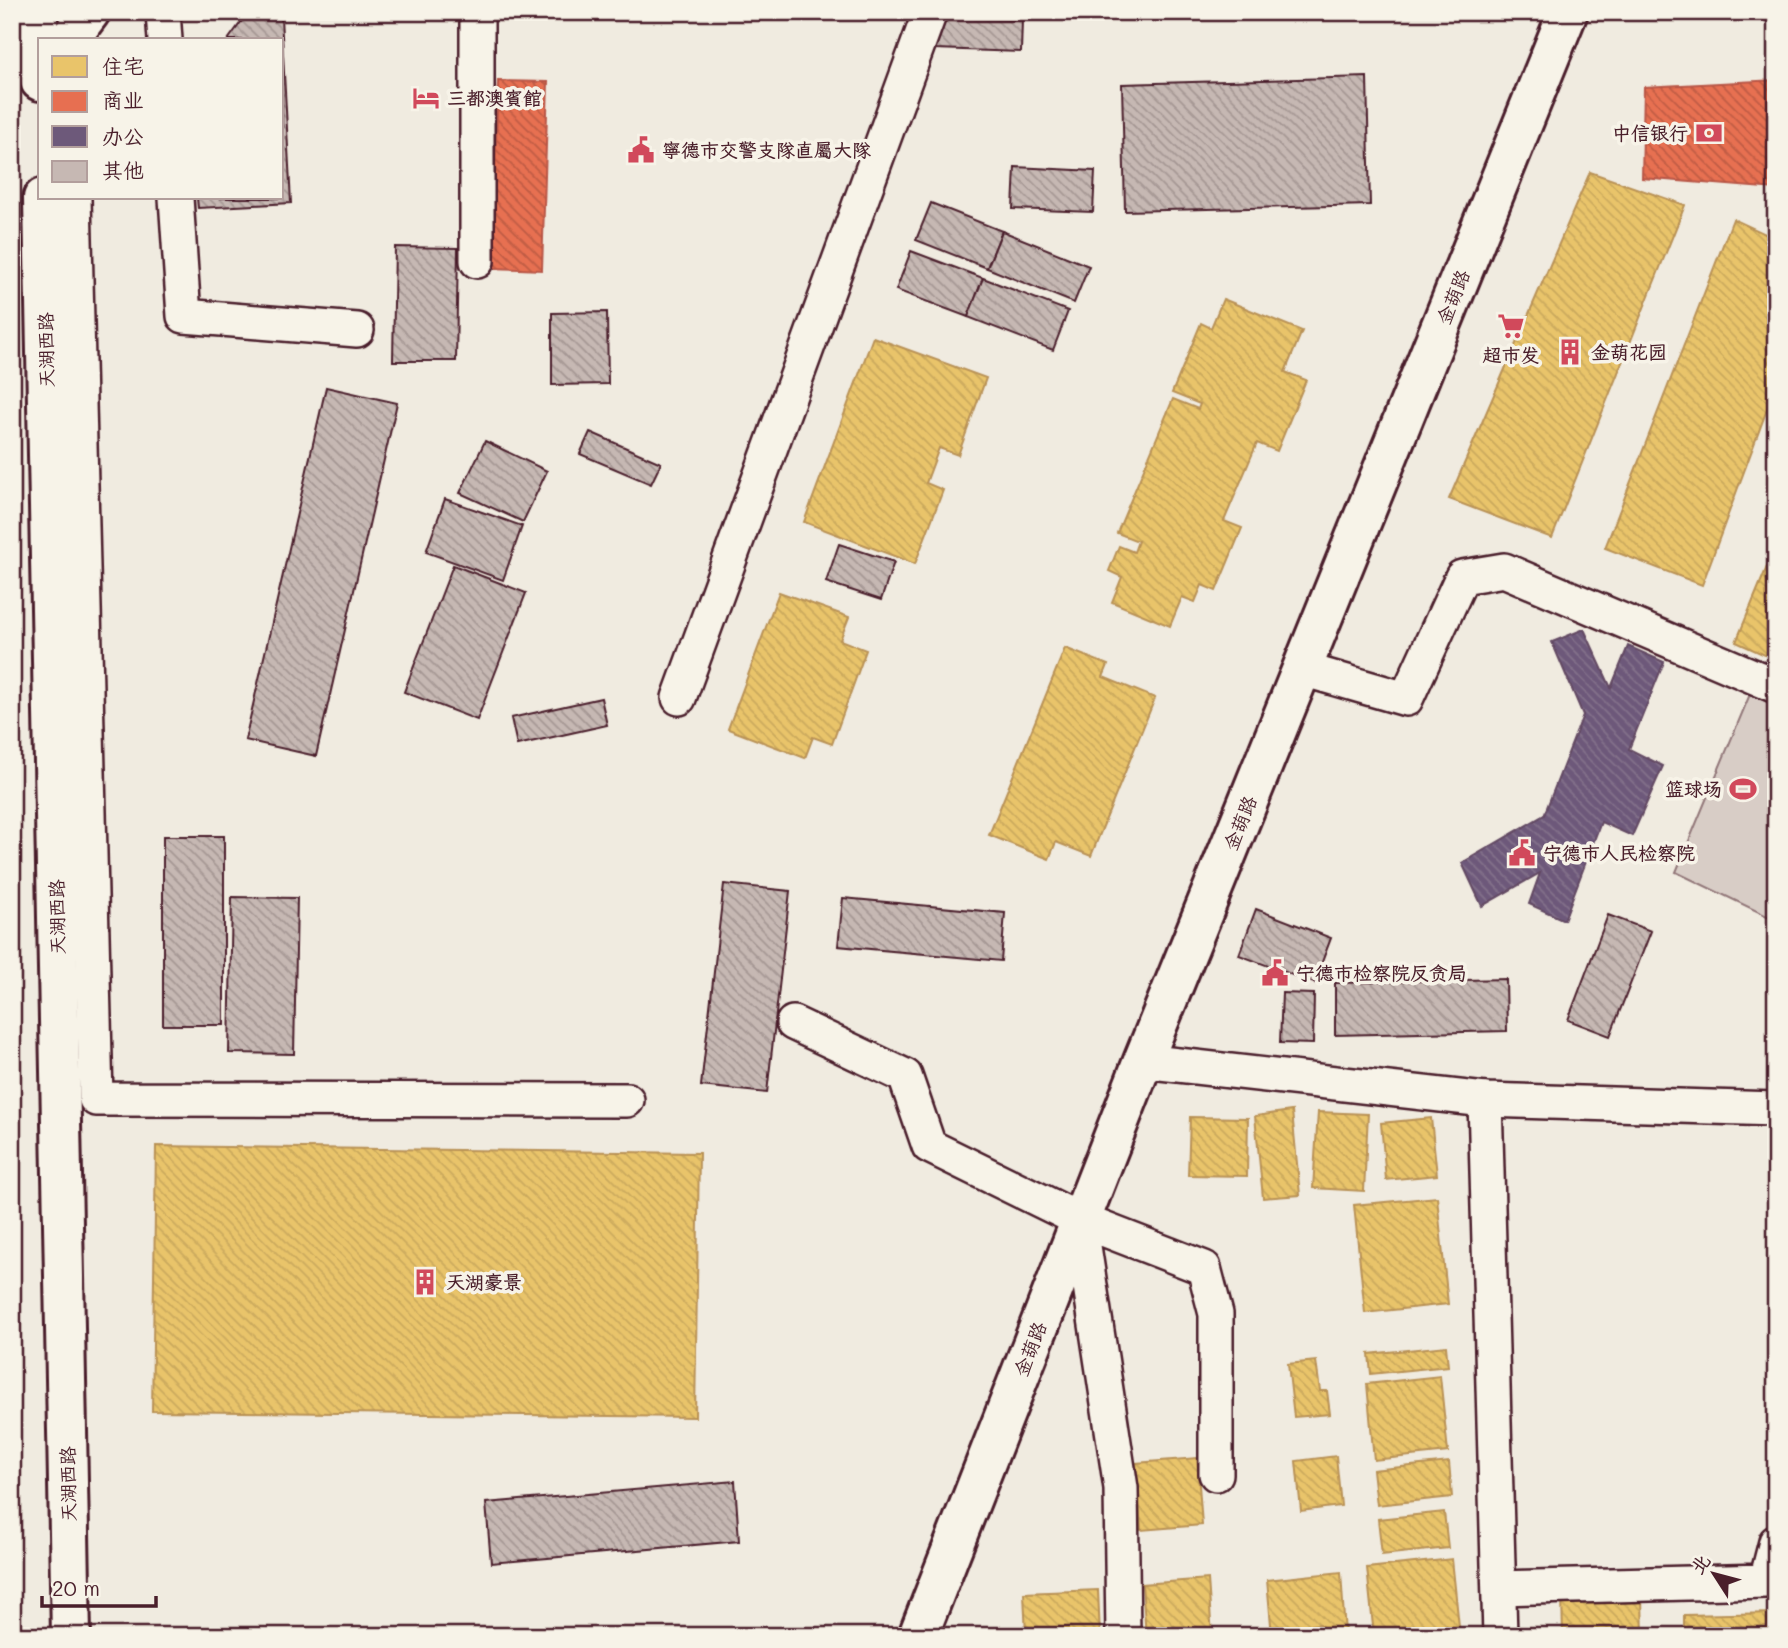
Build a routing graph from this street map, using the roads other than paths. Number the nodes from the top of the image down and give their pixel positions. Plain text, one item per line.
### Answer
1 (38, 12) edge
2 (163, 12) edge
3 (477, 12) edge
4 (929, 12) edge
5 (1568, 12) edge
6 (39, 38) edge
7 (165, 38) edge
8 (12, 50) edge
9 (38, 87) edge
10 (43, 200) edge
11 (74, 200) edge
12 (176, 200) edge
13 (477, 261) dead end
14 (357, 330) dead end
15 (1302, 669) junction
16 (1776, 686) edge
17 (679, 698) dead end
18 (793, 1023) dead end
19 (1143, 1061) junction
20 (627, 1100) dead end
21 (1485, 1100) junction
22 (1776, 1109) edge
23 (1080, 1220) junction
24 (1216, 1474) dead end
25 (1776, 1542) edge
26 (1771, 1580) edge
27 (1500, 1588) junction
28 (71, 1636) edge
29 (918, 1636) edge
30 (1123, 1636) edge
31 (1500, 1636) edge

1 - 6 street
2 - 7 street
3 - 13 street
4 - 17 street
5 - 15 street, 金葫路
8 - 9 street
10 - 28 street, 天湖西路
11 - 20 street
12 - 14 street
15 - 16 street
15 - 19 street, 金葫路
18 - 23 street
19 - 21 street
19 - 23 street, 金葫路
21 - 22 street
21 - 27 street
23 - 24 street
23 - 29 street, 金葫路
23 - 30 street
25 - 26 street
26 - 27 street
27 - 31 street

